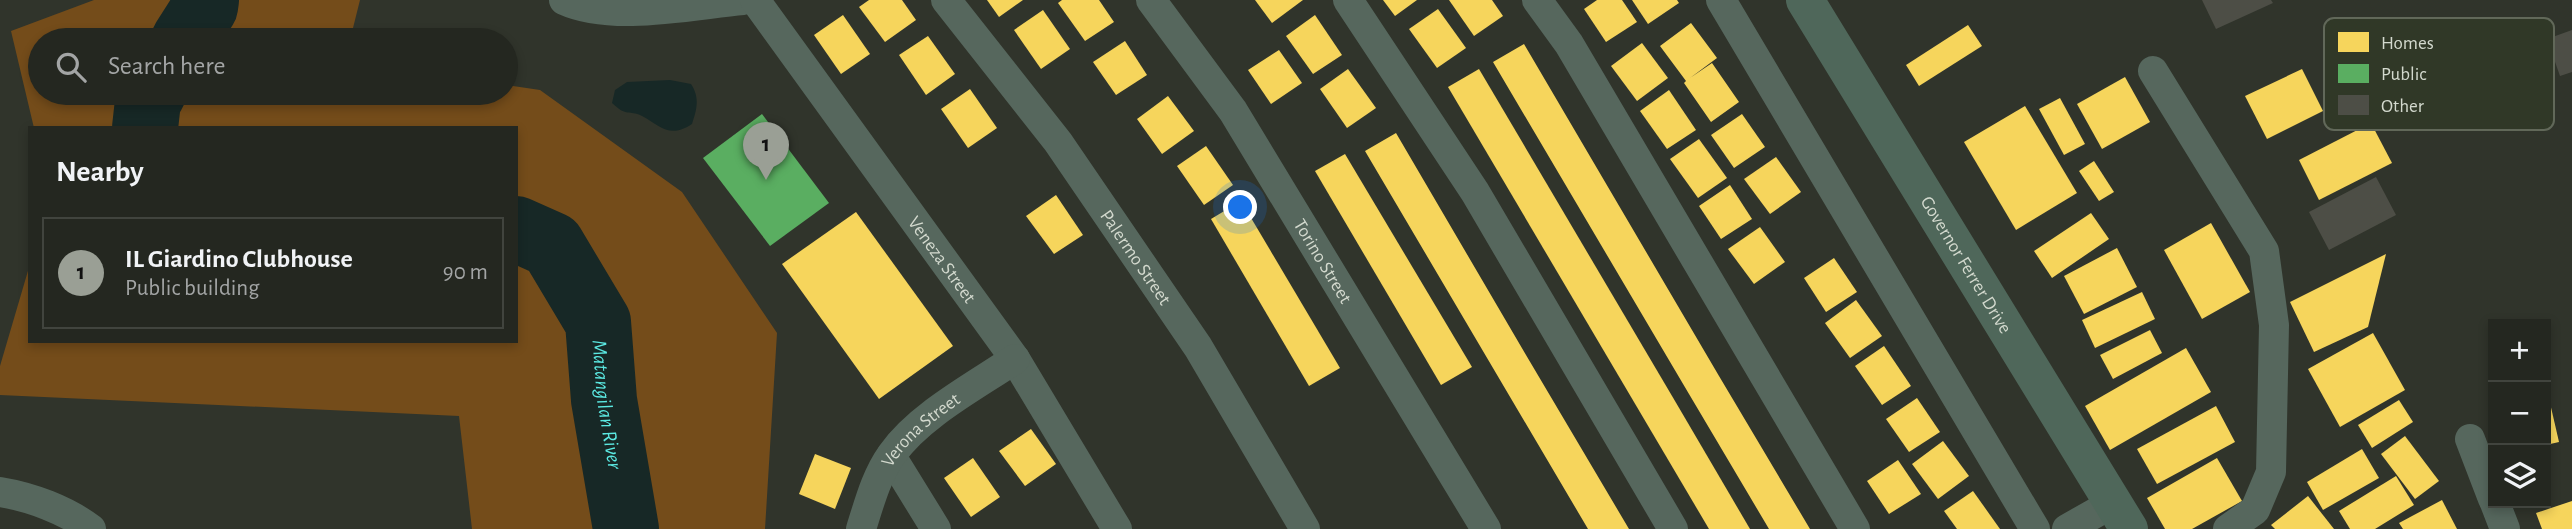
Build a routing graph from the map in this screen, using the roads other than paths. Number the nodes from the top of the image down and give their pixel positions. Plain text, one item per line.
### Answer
1 (564, 0) edge
2 (743, 0) edge
3 (755, 0) edge
4 (946, 0) edge
5 (1151, 0) edge
6 (1348, 0) edge
7 (1537, 0) edge
8 (1721, 0) edge
9 (1805, 0) edge
10 (2153, 71) dead end
11 (1015, 359) junction
12 (2470, 439) dead end
13 (891, 456) junction
14 (2488, 486) edge
15 (0, 492) edge
16 (2497, 508) edge
17 (2121, 516) edge
18 (92, 529) edge
19 (861, 529) edge
20 (936, 529) edge
21 (1117, 529) edge
22 (1305, 529) edge
23 (1486, 529) edge
24 (1673, 529) edge
25 (1855, 529) edge
26 (2035, 529) edge
27 (2067, 529) edge
28 (2228, 529) edge
29 (2505, 529) edge

1 - 2 street
3 - 11 street, Veneza Street
4 - 22 street, Palermo Street
5 - 23 street, Torino Street
6 - 24 street
7 - 25 street
8 - 26 street
9 - 17 main road, Governor Ferrer Drive
10 - 28 street
11 - 13 street, Verona Street
11 - 21 street, Veneza Street
12 - 14 street
13 - 19 street, Verona Street
13 - 20 street
15 - 18 street
16 - 29 street
17 - 27 street

